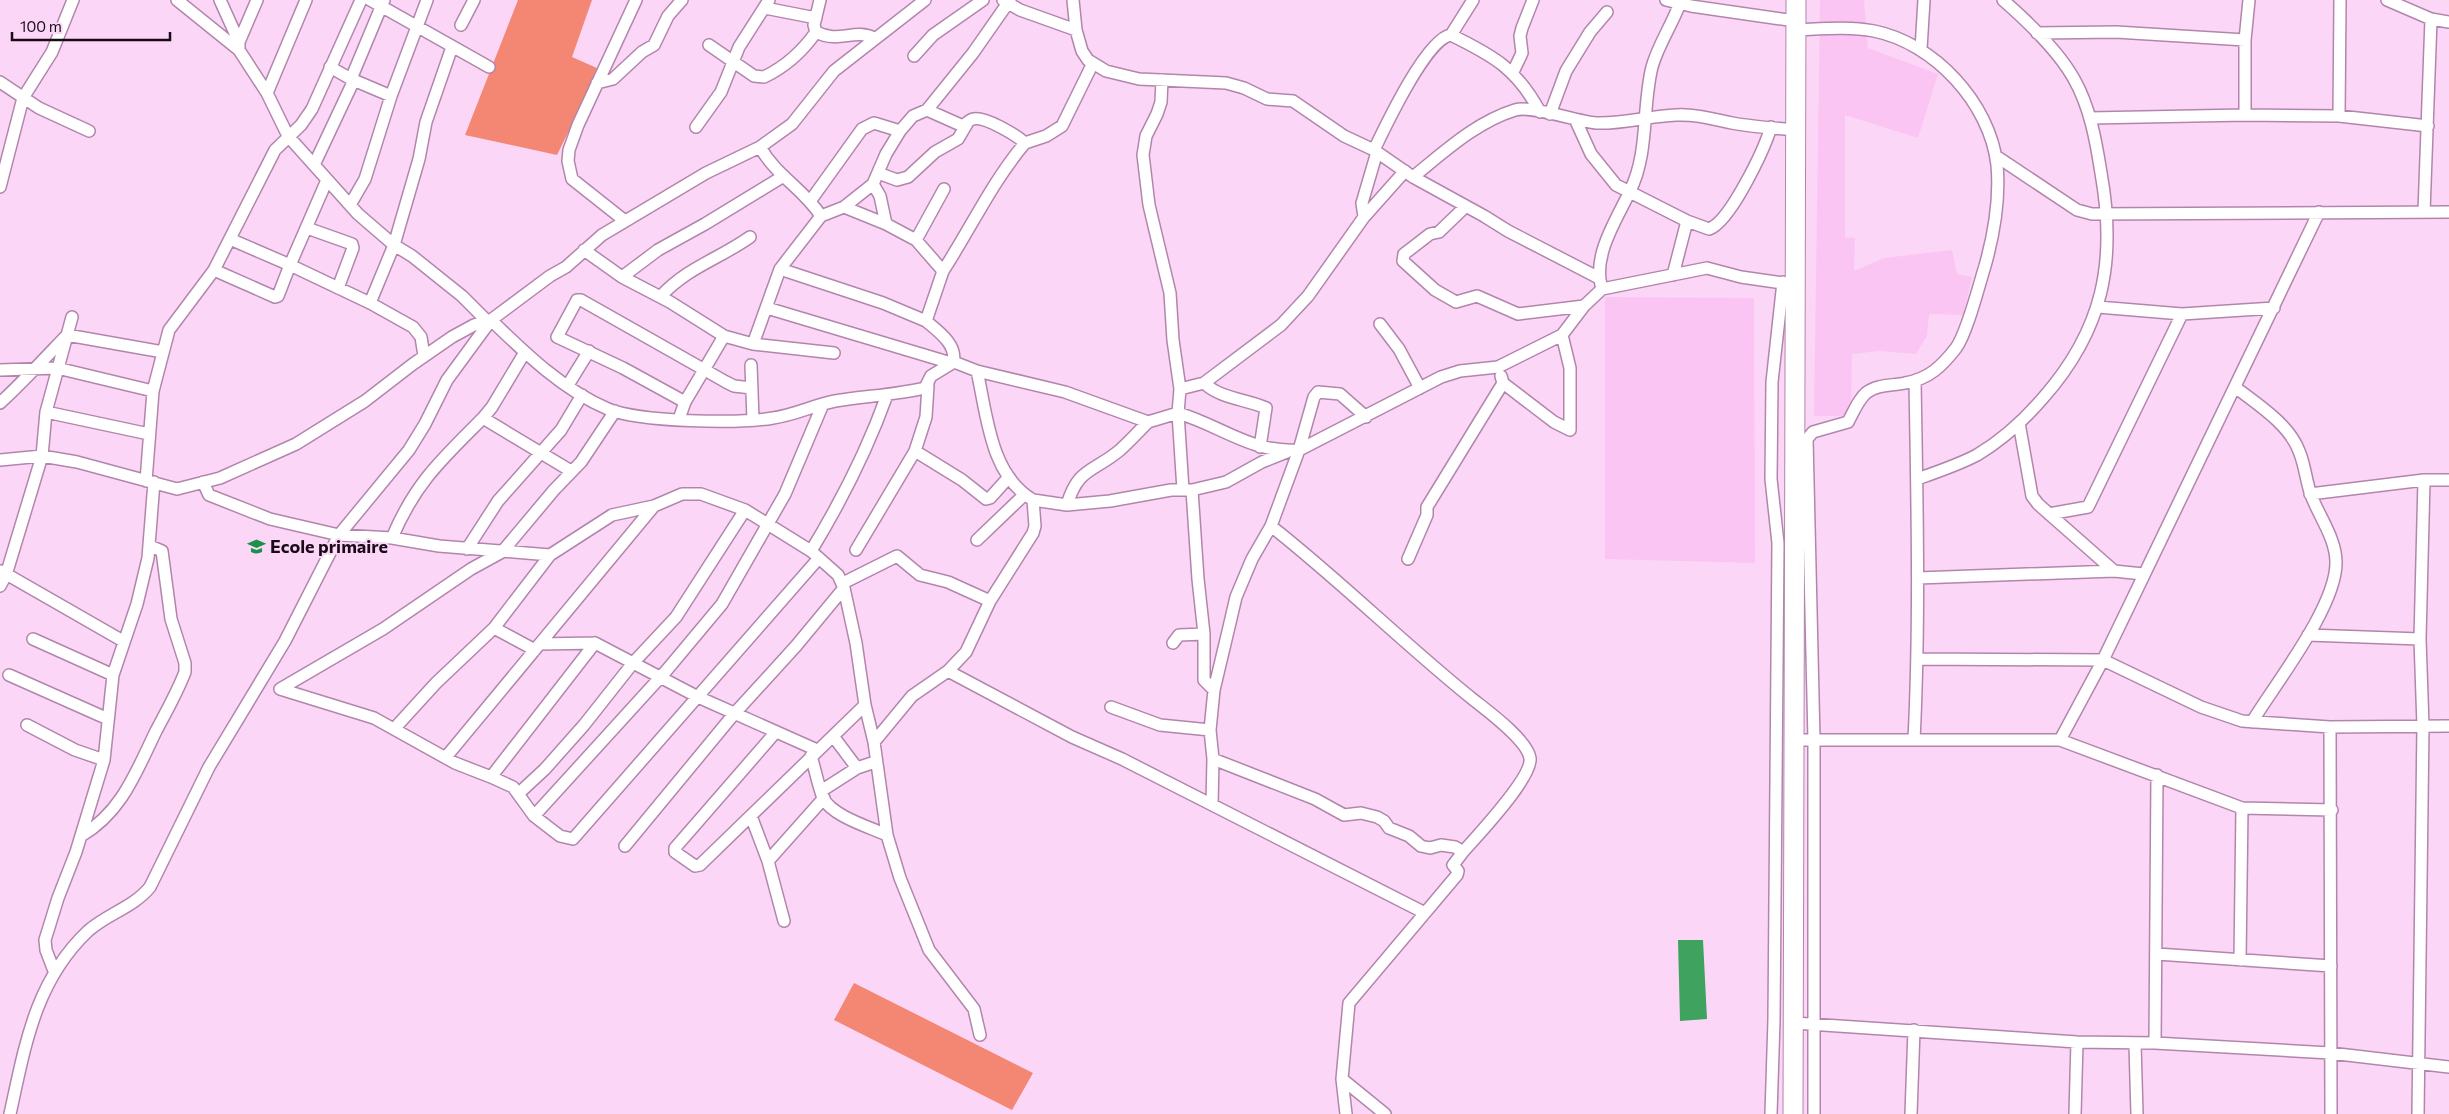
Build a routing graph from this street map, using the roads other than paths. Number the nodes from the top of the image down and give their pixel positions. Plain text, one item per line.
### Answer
1 (73, 0) edge
2 (177, 0) edge
3 (220, 0) edge
4 (257, 0) edge
5 (306, 0) edge
6 (361, 0) edge
7 (370, 0) edge
8 (427, 0) edge
9 (474, 0) edge
10 (636, 0) edge
11 (682, 0) edge
12 (820, 0) edge
13 (925, 0) edge
14 (983, 0) edge
15 (1073, 0) edge
16 (1472, 0) edge
17 (1533, 0) edge
18 (1666, 0) edge
19 (1796, 0) edge
20 (1924, 0) edge
21 (2003, 0) edge
22 (2249, 0) edge
23 (2340, 0) edge
24 (2387, 0) edge
25 (1007, 1) edge
26 (382, 3) edge
27 (1687, 3) edge
28 (767, 4) edge
29 (1606, 12) dead end
30 (816, 18) junction
31 (2431, 19) junction
32 (2449, 22) edge
33 (461, 25) dead end
34 (1795, 25) junction
35 (416, 26) junction
36 (1076, 30) junction
37 (816, 32) junction
38 (2037, 33) junction
39 (1451, 35) junction
40 (875, 38) junction
41 (2245, 40) junction
42 (708, 45) dead end
43 (239, 46) junction
44 (452, 47) junction
45 (1921, 49) junction
46 (914, 56) dead end
47 (734, 61) junction
48 (1093, 64) junction
49 (489, 66) dead end
50 (330, 67) junction
51 (1514, 72) junction
52 (353, 79) junction
53 (1162, 80) junction
54 (0, 82) edge
55 (597, 83) junction
56 (267, 93) junction
57 (391, 96) junction
58 (23, 98) junction
59 (926, 110) junction
60 (1545, 113) junction
61 (2245, 114) junction
62 (2339, 116) junction
63 (2090, 118) junction
64 (1646, 120) junction
65 (1576, 121) junction
66 (968, 122) junction
67 (2428, 126) junction
68 (696, 127) dead end
69 (1771, 128) junction
70 (1796, 130) junction
71 (89, 131) dead end
72 (900, 131) junction
73 (288, 136) junction
74 (1025, 142) junction
75 (760, 147) junction
76 (1375, 151) junction
77 (1996, 156) junction
78 (314, 165) junction
79 (878, 173) junction
80 (1409, 174) junction
81 (782, 177) junction
82 (327, 180) junction
83 (873, 184) junction
84 (0, 187) edge
85 (944, 189) dead end
86 (1630, 192) junction
87 (811, 200) junction
88 (350, 206) junction
89 (1466, 206) junction
90 (844, 207) junction
91 (2319, 212) junction
92 (2424, 212) junction
93 (2449, 212) edge
94 (2108, 214) junction
95 (821, 216) junction
96 (1364, 217) junction
97 (624, 221) junction
98 (1687, 221) junction
99 (886, 224) junction
100 (306, 228) junction
101 (750, 237) dead end
102 (230, 239) junction
103 (916, 240) junction
104 (394, 245) junction
105 (584, 250) junction
106 (290, 265) junction
107 (214, 270) junction
108 (780, 270) junction
109 (943, 271) junction
110 (1672, 275) junction
111 (622, 277) junction
112 (1600, 283) junction
113 (1790, 283) junction
114 (338, 288) junction
115 (660, 296) junction
116 (370, 303) junction
117 (1584, 306) junction
118 (2098, 307) junction
119 (768, 308) junction
120 (2274, 308) junction
121 (2182, 314) junction
122 (72, 317) dead end
123 (489, 321) junction
124 (926, 321) junction
125 (1380, 324) dead end
126 (67, 335) junction
127 (1562, 335) junction
128 (724, 336) junction
129 (753, 344) junction
130 (589, 351) junction
131 (163, 352) junction
132 (525, 352) junction
133 (834, 353) dead end
134 (424, 356) junction
135 (952, 363) junction
136 (752, 365) dead end
137 (35, 367) junction
138 (57, 368) junction
139 (1498, 368) junction
140 (704, 369) junction
141 (0, 370) edge
142 (977, 371) junction
143 (1915, 380) junction
144 (1504, 382) junction
145 (1204, 383) junction
146 (568, 385) junction
147 (928, 386) junction
148 (2236, 387) junction
149 (752, 388) junction
150 (1420, 388) junction
151 (1180, 389) junction
152 (153, 391) junction
153 (582, 395) junction
154 (887, 396) junction
155 (685, 402) junction
156 (0, 403) edge
157 (823, 404) junction
158 (615, 411) junction
159 (46, 412) junction
160 (1178, 413) junction
161 (1366, 417) junction
162 (483, 418) junction
163 (679, 418) junction
164 (753, 420) junction
165 (1148, 422) junction
166 (2019, 423) junction
167 (149, 434) junction
168 (1260, 447) junction
169 (1295, 450) junction
170 (915, 451) junction
171 (541, 453) junction
172 (42, 456) junction
173 (0, 460) edge
174 (570, 471) junction
175 (1009, 477) junction
176 (1917, 479) junction
177 (2424, 480) junction
178 (2449, 480) edge
179 (150, 482) junction
180 (202, 482) junction
181 (1188, 490) junction
182 (2310, 494) junction
183 (1028, 497) junction
184 (1067, 504) junction
185 (654, 506) junction
186 (745, 510) junction
187 (2049, 514) junction
188 (769, 525) junction
189 (1270, 526) junction
190 (339, 536) junction
191 (392, 538) junction
192 (977, 540) dead end
193 (150, 546) junction
194 (467, 549) junction
195 (856, 550) dead end
196 (502, 552) junction
197 (550, 555) junction
198 (815, 555) junction
199 (1408, 559) dead end
200 (2114, 571) junction
201 (3, 572) edge
202 (2143, 574) junction
203 (1918, 578) junction
204 (0, 586) edge
205 (843, 586) junction
206 (990, 600) junction
207 (494, 628) junction
208 (1204, 634) junction
209 (2308, 635) junction
210 (2420, 639) junction
211 (33, 640) dead end
212 (123, 641) junction
213 (595, 643) junction
214 (1173, 643) dead end
215 (537, 647) junction
216 (1918, 659) junction
217 (2103, 660) junction
218 (633, 663) junction
219 (948, 672) junction
220 (9, 675) dead end
221 (113, 675) junction
222 (659, 678) junction
223 (256, 689) junction
224 (280, 689) junction
225 (1214, 690) junction
226 (698, 697) junction
227 (865, 705) junction
228 (1111, 707) dead end
229 (734, 714) junction
230 (108, 719) junction
231 (2252, 722) junction
232 (27, 724) dead end
233 (2423, 726) junction
234 (2449, 726) edge
235 (2330, 727) junction
236 (394, 729) junction
237 (1210, 730) junction
238 (775, 733) junction
239 (833, 736) junction
240 (1794, 740) junction
241 (1814, 740) junction
242 (1914, 740) junction
243 (2060, 740) junction
244 (874, 742) junction
245 (814, 753) junction
246 (446, 757) junction
247 (1213, 759) junction
248 (104, 760) junction
249 (875, 762) junction
250 (857, 768) junction
251 (2157, 775) junction
252 (491, 777) junction
253 (518, 794) junction
254 (822, 795) junction
255 (1212, 805) junction
256 (2242, 808) junction
257 (2332, 810) junction
258 (534, 816) junction
259 (751, 816) junction
260 (887, 834) junction
261 (81, 836) junction
262 (625, 846) dead end
263 (1463, 852) junction
264 (768, 861) junction
265 (1425, 913) junction
266 (784, 921) dead end
267 (2157, 954) junction
268 (2240, 960) junction
269 (2331, 966) junction
270 (54, 971) junction
271 (1794, 1023) junction
272 (1813, 1025) junction
273 (1914, 1030) junction
274 (980, 1035) dead end
275 (2077, 1042) junction
276 (2156, 1043) junction
277 (2135, 1044) junction
278 (2330, 1053) junction
279 (2419, 1063) junction
280 (2449, 1067) edge
281 (1342, 1079) junction
282 (10, 1114) edge
283 (1346, 1114) edge
284 (1385, 1114) edge
285 (1771, 1114) edge
286 (1793, 1114) edge
287 (1814, 1114) edge
288 (1911, 1114) edge
289 (2075, 1114) edge
290 (2137, 1114) edge
291 (2332, 1114) edge
292 (2418, 1114) edge

1 - 58 street
2 - 43 street
3 - 43 street
4 - 43 street
5 - 56 street
6 - 50 street
7 - 26 street
8 - 35 street
9 - 33 street
10 - 55 street
11 - 55 street
12 - 30 street
13 - 40 street
14 - 46 street
15 - 36 street
16 - 39 street
17 - 51 street
18 - 27 street
19 - 34 highway
20 - 45 street
21 - 38 street
22 - 41 street
23 - 62 street
24 - 31 street
25 - 36 street
25 - 59 street
26 - 35 street
26 - 52 street
27 - 34 street
27 - 64 street
28 - 30 street
28 - 47 street
29 - 60 street
30 - 37 street
31 - 32 street
31 - 67 street
34 - 45 street
34 - 70 highway
35 - 44 street
35 - 57 street
36 - 48 street
37 - 40 street
37 - 47 street
38 - 41 street
38 - 63 street
39 - 51 street
39 - 76 street
40 - 75 street
41 - 61 street
42 - 47 street
43 - 56 street
44 - 49 street
44 - 104 street
45 - 77 street
47 - 68 street
48 - 53 street
48 - 74 street
50 - 52 street
50 - 73 street
51 - 60 street
52 - 57 street
52 - 78 street
53 - 76 street
53 - 151 street
54 - 58 street
55 - 97 street
56 - 73 street
57 - 88 street
58 - 71 street
58 - 84 street
59 - 66 street
59 - 72 street
60 - 65 street
60 - 80 street
61 - 62 street
61 - 63 street
62 - 67 street
63 - 94 street
64 - 65 street
64 - 69 street
64 - 86 street
65 - 86 street
66 - 74 street
66 - 79 street
67 - 92 street
69 - 70 street
69 - 98 street
70 - 113 highway
72 - 79 street
72 - 87 street
73 - 78 street
73 - 102 street
74 - 109 street
75 - 81 street
75 - 97 street
76 - 80 street
76 - 96 street
77 - 94 street
77 - 143 street
78 - 82 street
79 - 83 street
80 - 89 street
80 - 96 street
81 - 87 street
81 - 111 street
82 - 88 street
82 - 100 street
83 - 90 street
83 - 99 street
85 - 103 street
86 - 98 street
86 - 112 street
87 - 95 street
88 - 104 street
89 - 112 street
89 - 117 street
90 - 95 street
90 - 99 street
91 - 92 street
91 - 94 street
91 - 120 street
92 - 93 street
94 - 118 street
95 - 108 street
96 - 145 street
97 - 105 street
98 - 110 street
99 - 103 street
100 - 106 street
100 - 114 street
101 - 115 street
102 - 106 street
102 - 107 street
103 - 109 street
104 - 116 street
104 - 123 street
105 - 111 street
105 - 123 street
106 - 107 street
106 - 114 street
107 - 131 street
108 - 119 street
108 - 124 street
109 - 124 street
110 - 112 street
110 - 113 street
111 - 115 street
112 - 117 street
113 - 240 highway
113 - 285 street
114 - 116 street
115 - 128 street
116 - 134 street
117 - 127 street
118 - 121 street
118 - 166 street
119 - 129 street
119 - 135 street
120 - 121 street
120 - 148 street
121 - 187 street
122 - 126 street
123 - 132 street
123 - 134 street
123 - 190 street
124 - 135 street
125 - 150 street
126 - 131 street
126 - 137 street
126 - 138 street
127 - 139 street
127 - 144 street
128 - 129 street
128 - 140 street
129 - 133 street
130 - 140 street
130 - 146 street
130 - 155 street
131 - 152 street
132 - 146 street
132 - 162 street
134 - 180 street
135 - 142 street
135 - 147 street
136 - 149 street
137 - 138 street
137 - 141 street
137 - 156 street
138 - 152 street
138 - 159 street
139 - 144 street
139 - 150 street
140 - 149 street
140 - 155 street
142 - 165 street
142 - 175 street
143 - 176 street
143 - 241 street
144 - 199 street
145 - 151 street
145 - 168 street
146 - 153 street
147 - 154 street
147 - 170 street
148 - 182 street
148 - 202 street
149 - 164 street
150 - 161 street
151 - 160 street
152 - 167 street
153 - 158 street
153 - 171 street
154 - 157 street
154 - 198 street
155 - 163 street
157 - 164 street
157 - 188 street
158 - 163 street
158 - 174 street
159 - 167 street
159 - 172 street
160 - 165 street
160 - 168 street
160 - 181 street
161 - 169 street
161 - 169 street
162 - 171 street
162 - 191 street
163 - 164 street
165 - 184 street
166 - 176 street
166 - 187 street
167 - 179 street
168 - 169 street
169 - 181 street
169 - 189 street
170 - 175 street
170 - 195 street
171 - 174 street
171 - 194 street
172 - 173 street
172 - 179 street
172 - 201 street
174 - 196 street
175 - 183 street
176 - 203 street
177 - 178 street
177 - 182 street
177 - 210 street
179 - 180 street
179 - 193 street
180 - 190 street
181 - 184 street
181 - 208 street
182 - 209 street
183 - 184 street
183 - 192 street
183 - 206 street
185 - 186 street
185 - 197 street
185 - 215 street
186 - 188 street
186 - 218 street
187 - 200 street
188 - 198 street
188 - 222 street
189 - 225 street
189 - 263 street
190 - 191 street
190 - 223 street
191 - 194 street
193 - 212 street
193 - 261 street
194 - 196 street
196 - 197 street
196 - 224 street
197 - 207 street
198 - 205 street
198 - 226 street
200 - 202 street
200 - 203 street
201 - 204 street
201 - 212 street
202 - 217 street
203 - 216 street
205 - 206 street
205 - 227 street
205 - 229 street
206 - 219 street
207 - 215 street
207 - 236 street
208 - 214 street
208 - 225 street
209 - 210 street
209 - 231 street
210 - 233 street
211 - 221 street
212 - 221 street
213 - 215 street
213 - 218 street
213 - 252 street
215 - 246 street
216 - 217 street
216 - 242 street
217 - 231 street
217 - 243 street
218 - 222 street
218 - 253 street
219 - 244 street
219 - 255 street
220 - 230 street
221 - 230 street
222 - 226 street
222 - 258 street
223 - 224 street
223 - 270 street
224 - 236 street
225 - 237 street
226 - 229 street
226 - 258 street
227 - 239 street
227 - 244 street
228 - 237 street
229 - 238 street
229 - 262 street
230 - 248 street
231 - 235 street
232 - 248 street
233 - 234 street
233 - 235 street
233 - 279 street
235 - 257 street
236 - 246 street
237 - 247 street
238 - 245 street
238 - 259 street
239 - 245 street
239 - 250 street
240 - 241 street
240 - 271 highway
241 - 242 street
241 - 272 street
242 - 243 street
243 - 251 street
244 - 249 street
245 - 254 street
245 - 259 street
246 - 252 street
247 - 255 street
247 - 263 street
248 - 261 street
249 - 250 street
249 - 260 street
250 - 254 street
251 - 256 street
251 - 267 street
252 - 253 street
253 - 258 street
254 - 260 street
254 - 264 street
255 - 265 street
256 - 257 street
256 - 268 street
257 - 269 street
259 - 264 street
260 - 274 street
261 - 270 street
263 - 265 street
264 - 266 street
265 - 281 street
267 - 268 street
267 - 276 street
268 - 269 street
269 - 278 street
270 - 282 street
271 - 272 street
271 - 286 highway
272 - 273 street
272 - 287 street
273 - 275 street
273 - 288 street
275 - 277 street
275 - 289 street
276 - 277 street
276 - 278 street
277 - 290 street
278 - 279 street
278 - 291 street
279 - 280 street
279 - 292 street
281 - 283 street
281 - 284 street

